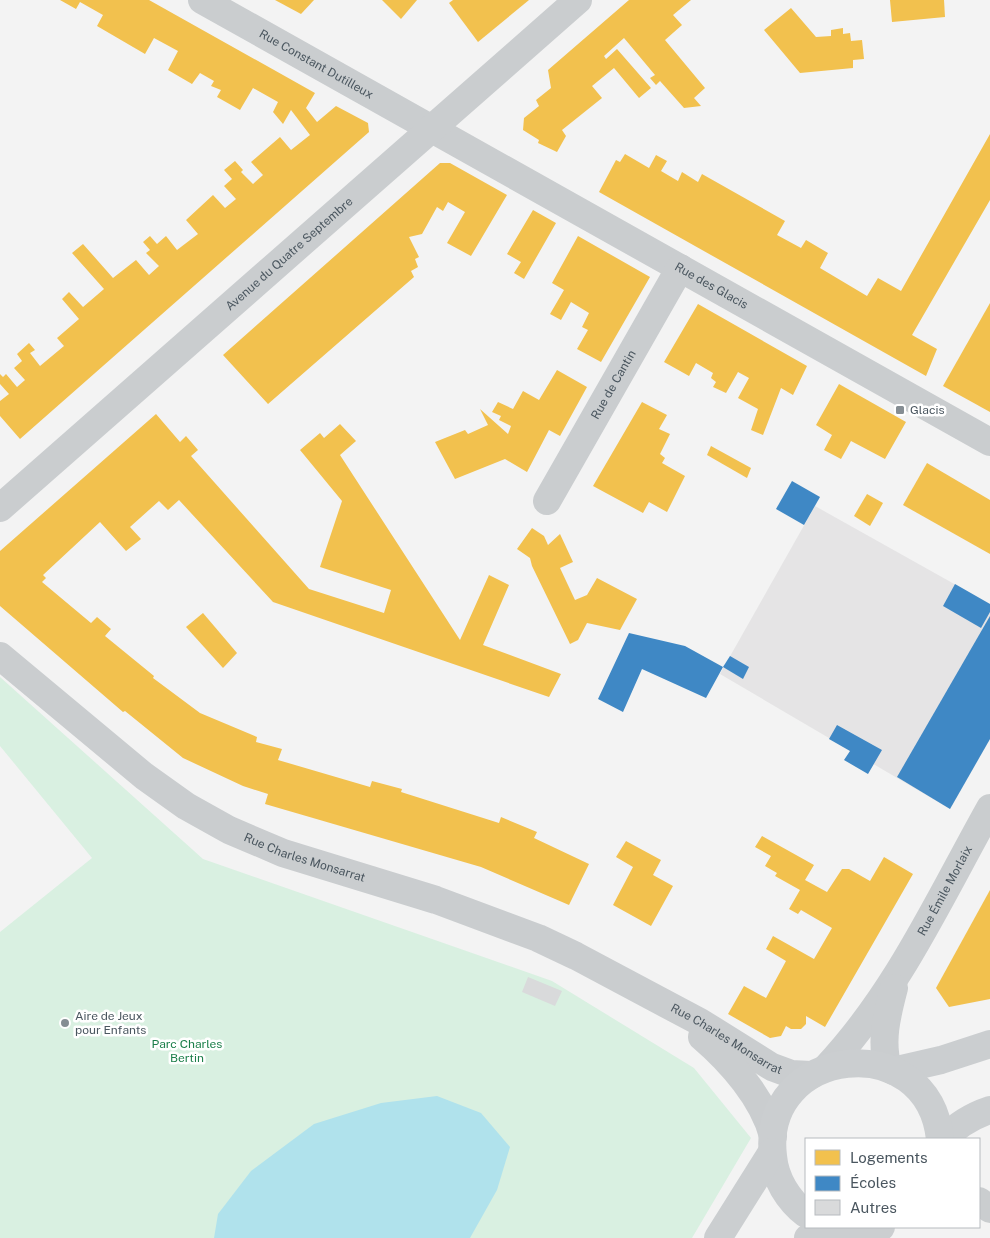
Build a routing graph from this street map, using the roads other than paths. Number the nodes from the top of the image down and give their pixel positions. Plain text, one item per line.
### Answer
1 (578, 0) edge
2 (218, 4) edge
3 (432, 129) junction
4 (680, 268) junction
5 (990, 442) edge
6 (547, 501) dead end
7 (0, 508) edge
8 (0, 656) edge
9 (990, 808) edge
10 (898, 974) junction
11 (645, 994) junction
12 (990, 1044) edge
13 (891, 1070) junction
14 (819, 1072) junction
15 (990, 1110) edge
16 (940, 1138) edge
17 (945, 1138) edge
18 (772, 1144) junction
19 (805, 1213) edge
20 (834, 1228) edge
21 (876, 1228) edge
22 (718, 1238) edge
23 (808, 1238) edge

1 - 3 street, Avenue du Quatre Septembre
2 - 3 street, Rue Constant Dutilleux
3 - 4 street, Rue des Glacis
3 - 7 street, Avenue du Quatre Septembre
4 - 5 street, Rue des Glacis
4 - 6 street, Rue de Cantin
8 - 11 street, Rue Charles Monsarrat
9 - 10 street, Rue Émile Morlaix
10 - 13 street, Rue Émile Morlaix
10 - 14 street, Rue Émile Morlaix
11 - 14 street, Rue Charles Monsarrat
11 - 18 street, Rue Charles Monsarrat
12 - 13 main road
13 - 14 main road
13 - 16 main road
14 - 18 main road
15 - 17 main road
18 - 19 main road
18 - 22 main road
20 - 21 main road
20 - 23 main road

